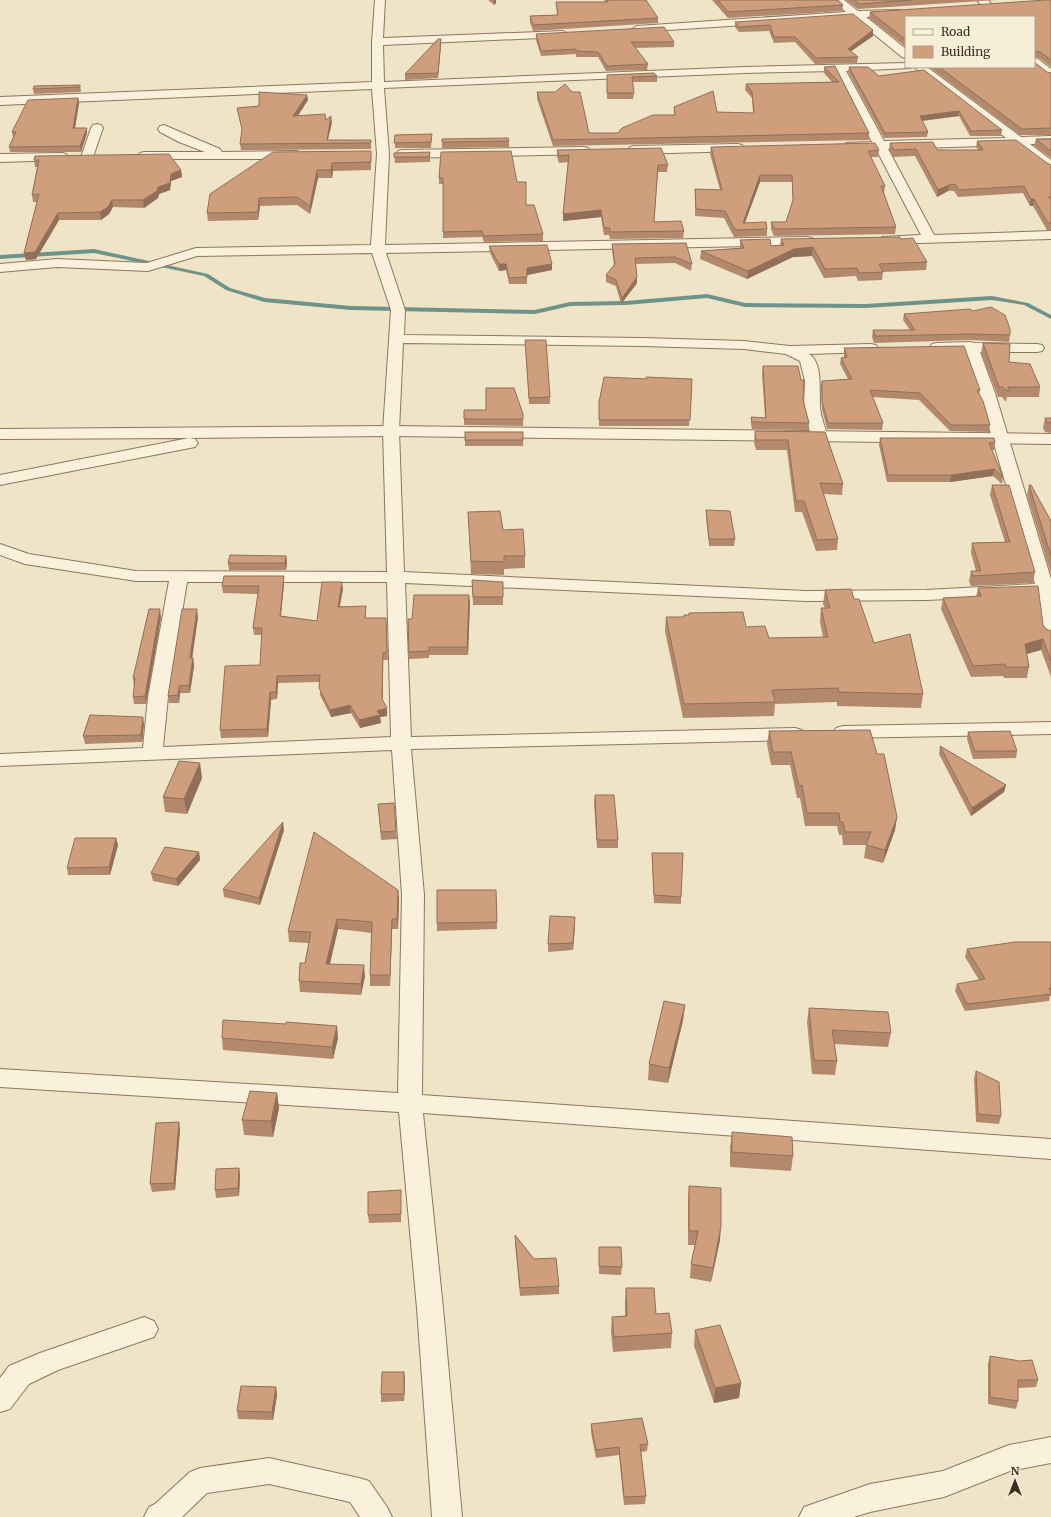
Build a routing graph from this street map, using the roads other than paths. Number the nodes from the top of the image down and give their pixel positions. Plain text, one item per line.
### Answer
1 (380, 0) edge
2 (838, 0) edge
3 (985, 3) edge
4 (1004, 5) edge
5 (972, 7) edge
6 (903, 11) edge
7 (857, 14) junction
8 (996, 16) edge
9 (628, 30) edge
10 (572, 34) edge
11 (377, 42) junction
12 (905, 54) edge
13 (1035, 62) edge
14 (1051, 62) edge
15 (1035, 63) edge
16 (905, 66) edge
17 (838, 67) junction
18 (921, 68) edge
19 (1051, 75) edge
20 (378, 86) junction
21 (0, 101) edge
22 (97, 128) dead end
23 (164, 129) dead end
24 (1051, 140) edge
25 (1020, 142) junction
26 (880, 145) junction
27 (840, 146) edge
28 (753, 148) edge
29 (619, 150) edge
30 (595, 151) edge
31 (367, 154) edge
32 (383, 154) junction
33 (225, 155) junction
34 (312, 155) edge
35 (133, 156) edge
36 (79, 157) junction
37 (102, 157) edge
38 (0, 158) edge
39 (1051, 166) edge
40 (1051, 235) edge
41 (930, 239) junction
42 (875, 240) edge
43 (820, 241) edge
44 (378, 249) junction
45 (0, 268) edge
46 (397, 339) junction
47 (970, 346) junction
48 (924, 347) edge
49 (885, 348) edge
50 (1037, 348) dead end
51 (790, 350) junction
52 (391, 431) junction
53 (243, 432) junction
54 (0, 434) edge
55 (819, 436) junction
56 (1001, 438) junction
57 (1051, 439) edge
58 (0, 480) edge
59 (0, 550) edge
60 (179, 576) junction
61 (396, 577) junction
62 (1048, 589) edge
63 (1051, 635) edge
64 (1051, 728) edge
65 (401, 743) junction
66 (152, 753) junction
67 (0, 760) edge
68 (0, 1078) edge
69 (410, 1103) junction
70 (1051, 1149) edge
71 (144, 1329) dead end
72 (0, 1400) edge
73 (1051, 1450) edge
74 (159, 1517) edge
75 (377, 1517) edge
76 (447, 1517) edge
77 (814, 1517) edge

1 - 11 street
2 - 7 street
3 - 4 street
3 - 5 street
3 - 8 street
6 - 7 street
7 - 9 street
7 - 12 street
10 - 11 street
11 - 20 street
13 - 14 street
15 - 19 street
16 - 17 street
17 - 20 street
17 - 26 street
18 - 25 street
20 - 21 street
20 - 32 street
22 - 36 street
23 - 33 street
24 - 25 street
25 - 26 street
25 - 39 street
26 - 27 street
26 - 41 street
28 - 29 street
30 - 32 street
31 - 32 street
32 - 44 street
33 - 34 street
33 - 35 street
36 - 37 street
36 - 38 street
40 - 41 street
41 - 42 street
43 - 44 street
44 - 45 street
44 - 46 street
46 - 51 street
46 - 52 street
47 - 48 street
47 - 50 street
47 - 56 street
49 - 51 street
51 - 55 street
52 - 53 street
52 - 55 street
52 - 61 street
53 - 54 street
53 - 58 street
55 - 56 street
56 - 57 street
56 - 62 street
59 - 60 street
60 - 61 street
60 - 66 street
61 - 62 street
61 - 65 street
62 - 63 street
64 - 65 street
65 - 66 street
65 - 69 street
66 - 67 street
68 - 69 street
69 - 70 street
69 - 76 street
71 - 72 street
73 - 77 street
74 - 75 street

